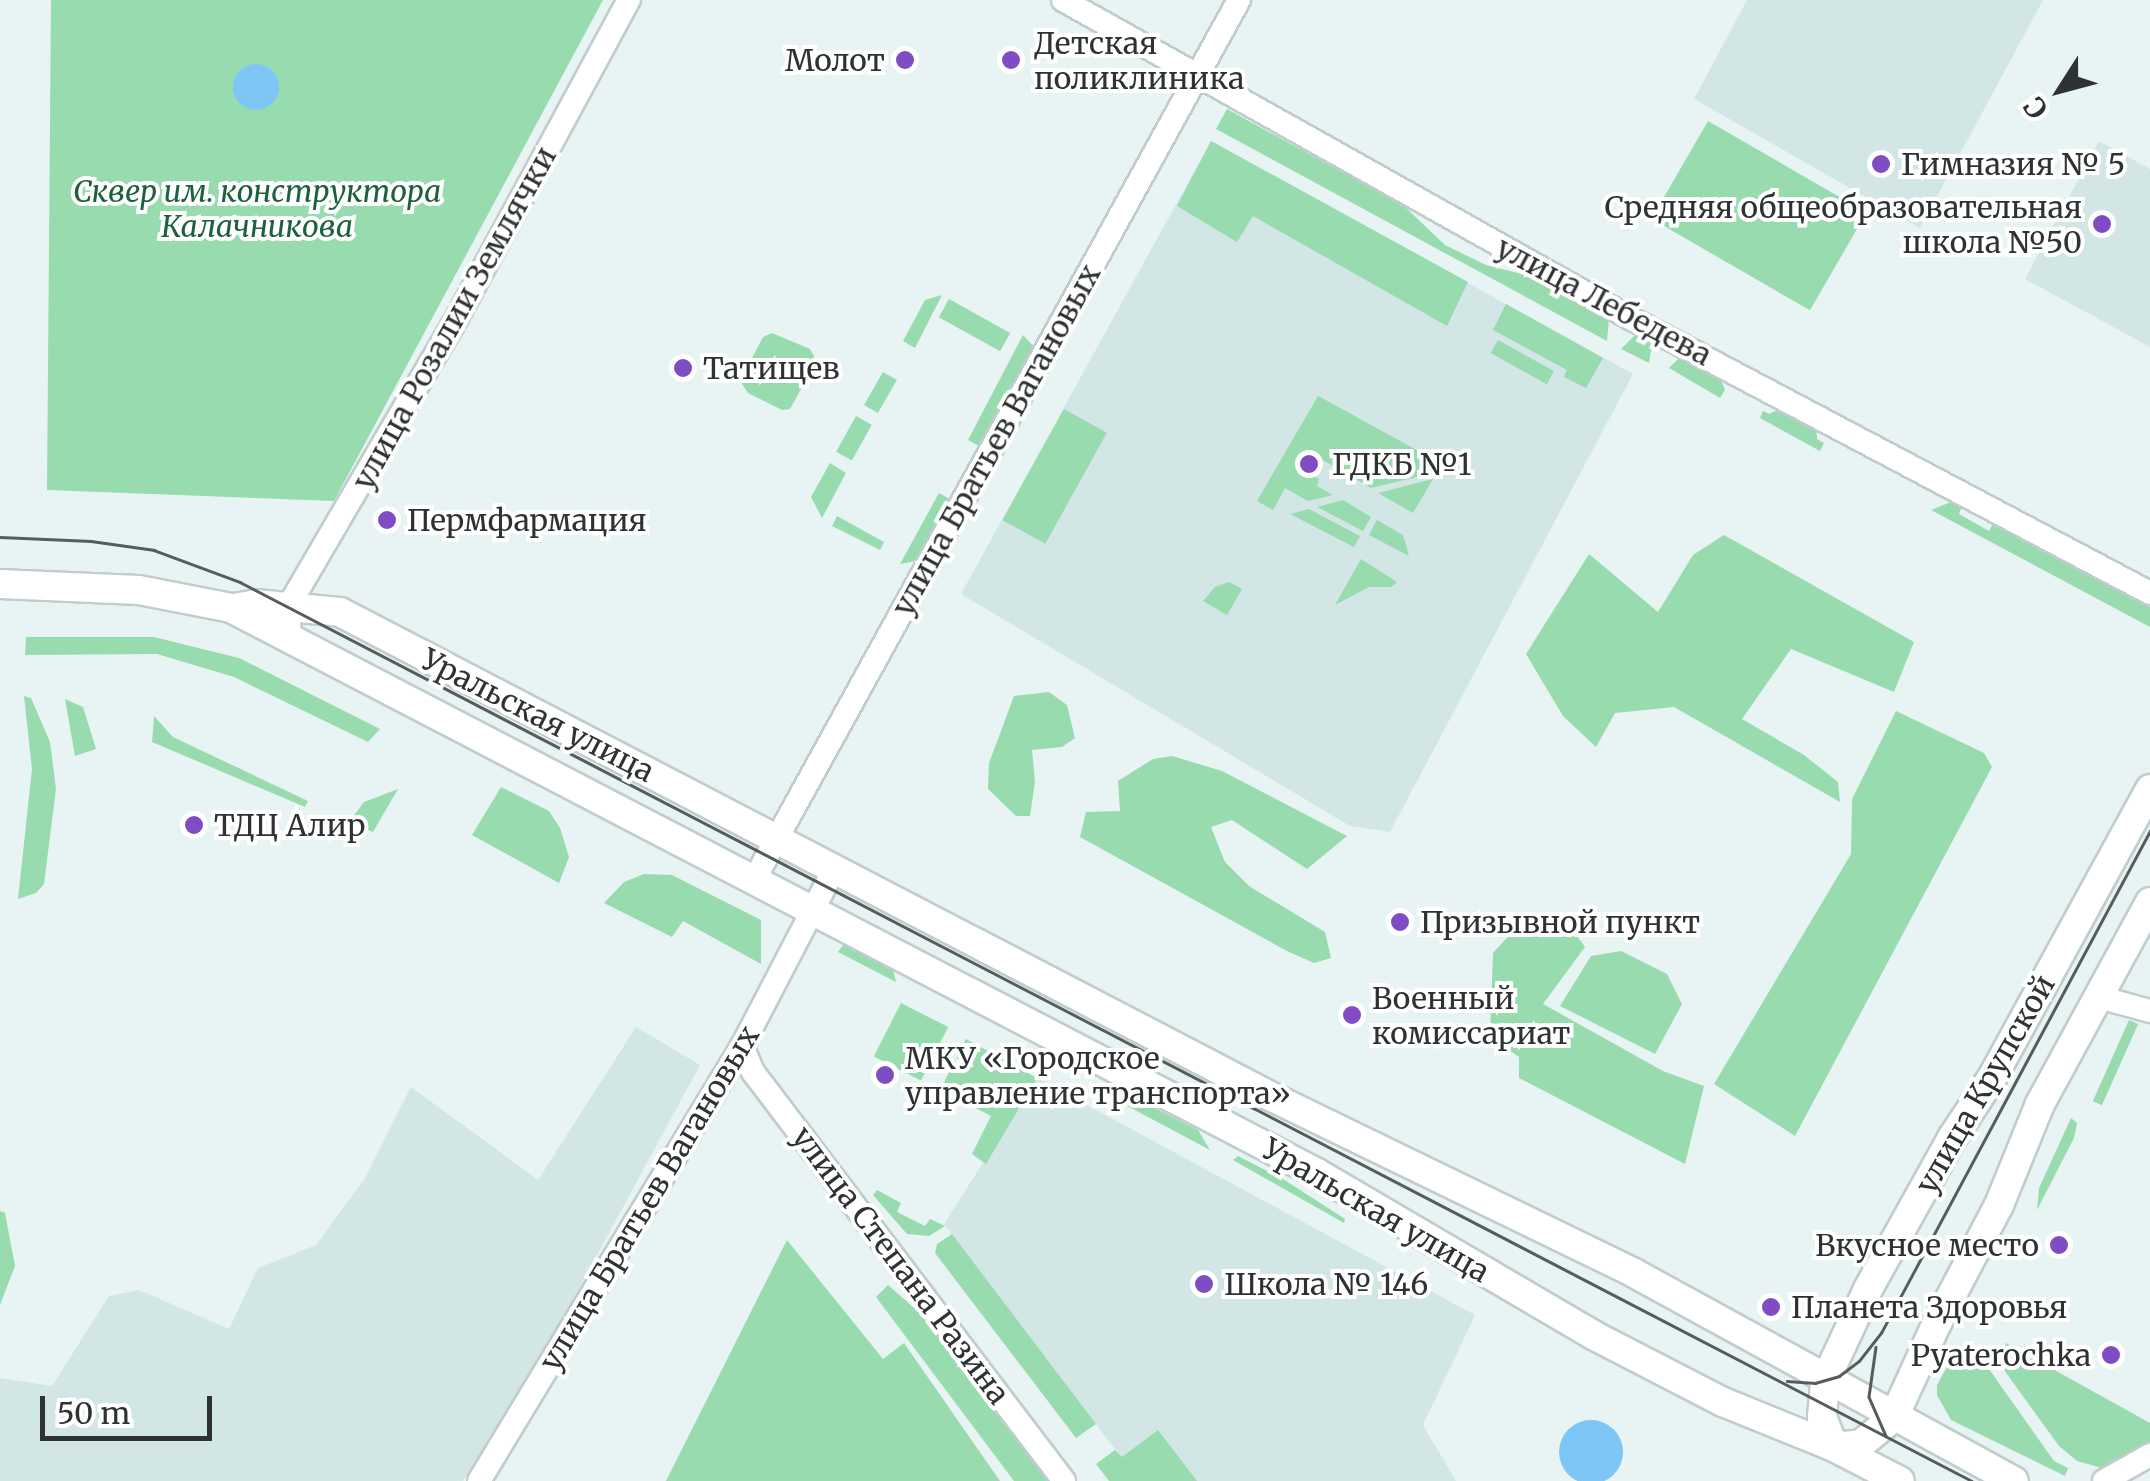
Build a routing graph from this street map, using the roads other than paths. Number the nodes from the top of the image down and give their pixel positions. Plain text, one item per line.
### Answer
1 (629, 0) edge
2 (1063, 0) edge
3 (1240, 0) edge
4 (1198, 74) junction
5 (0, 584) edge
6 (2150, 593) edge
7 (288, 607) junction
8 (231, 608) junction
9 (290, 637) junction
10 (2150, 788) edge
11 (775, 838) junction
12 (834, 869) junction
13 (754, 880) junction
14 (2150, 902) edge
15 (812, 912) junction
16 (2099, 996) junction
17 (2150, 1011) edge
18 (742, 1046) junction
19 (1826, 1382) junction
20 (1894, 1417) junction
21 (1834, 1447) junction
22 (2150, 1456) edge
23 (478, 1481) edge
24 (1064, 1481) edge
25 (1900, 1481) edge
26 (2014, 1481) edge
27 (2104, 1481) edge

1 - 7 street, улица Розалии Землячки
2 - 4 street, улица Лебедева
3 - 4 street, улица Братьев Вагановых
4 - 6 street, улица Лебедева
4 - 11 street, улица Братьев Вагановых
5 - 8 main road, Уральская улица
7 - 8 main road, Уральская улица
7 - 9 street
7 - 11 main road, Уральская улица
8 - 9 main road, Уральская улица
9 - 13 main road, Уральская улица
10 - 19 main road, улица Крупской
11 - 12 main road, Уральская улица
11 - 13 street, улица Братьев Вагановых
12 - 15 street
12 - 19 main road, Уральская улица
13 - 15 main road, Уральская улица
14 - 16 main road, улица Крупской
15 - 18 street, улица Братьев Вагановых
15 - 21 main road, Уральская улица
16 - 17 street
16 - 20 main road, улица Крупской
18 - 23 street, улица Братьев Вагановых
18 - 24 street, улица Степана Разина
19 - 20 main road, Уральская улица
19 - 21 main road
20 - 21 main road
20 - 26 main road, Уральская улица
21 - 25 main road, Уральская улица
22 - 27 street

